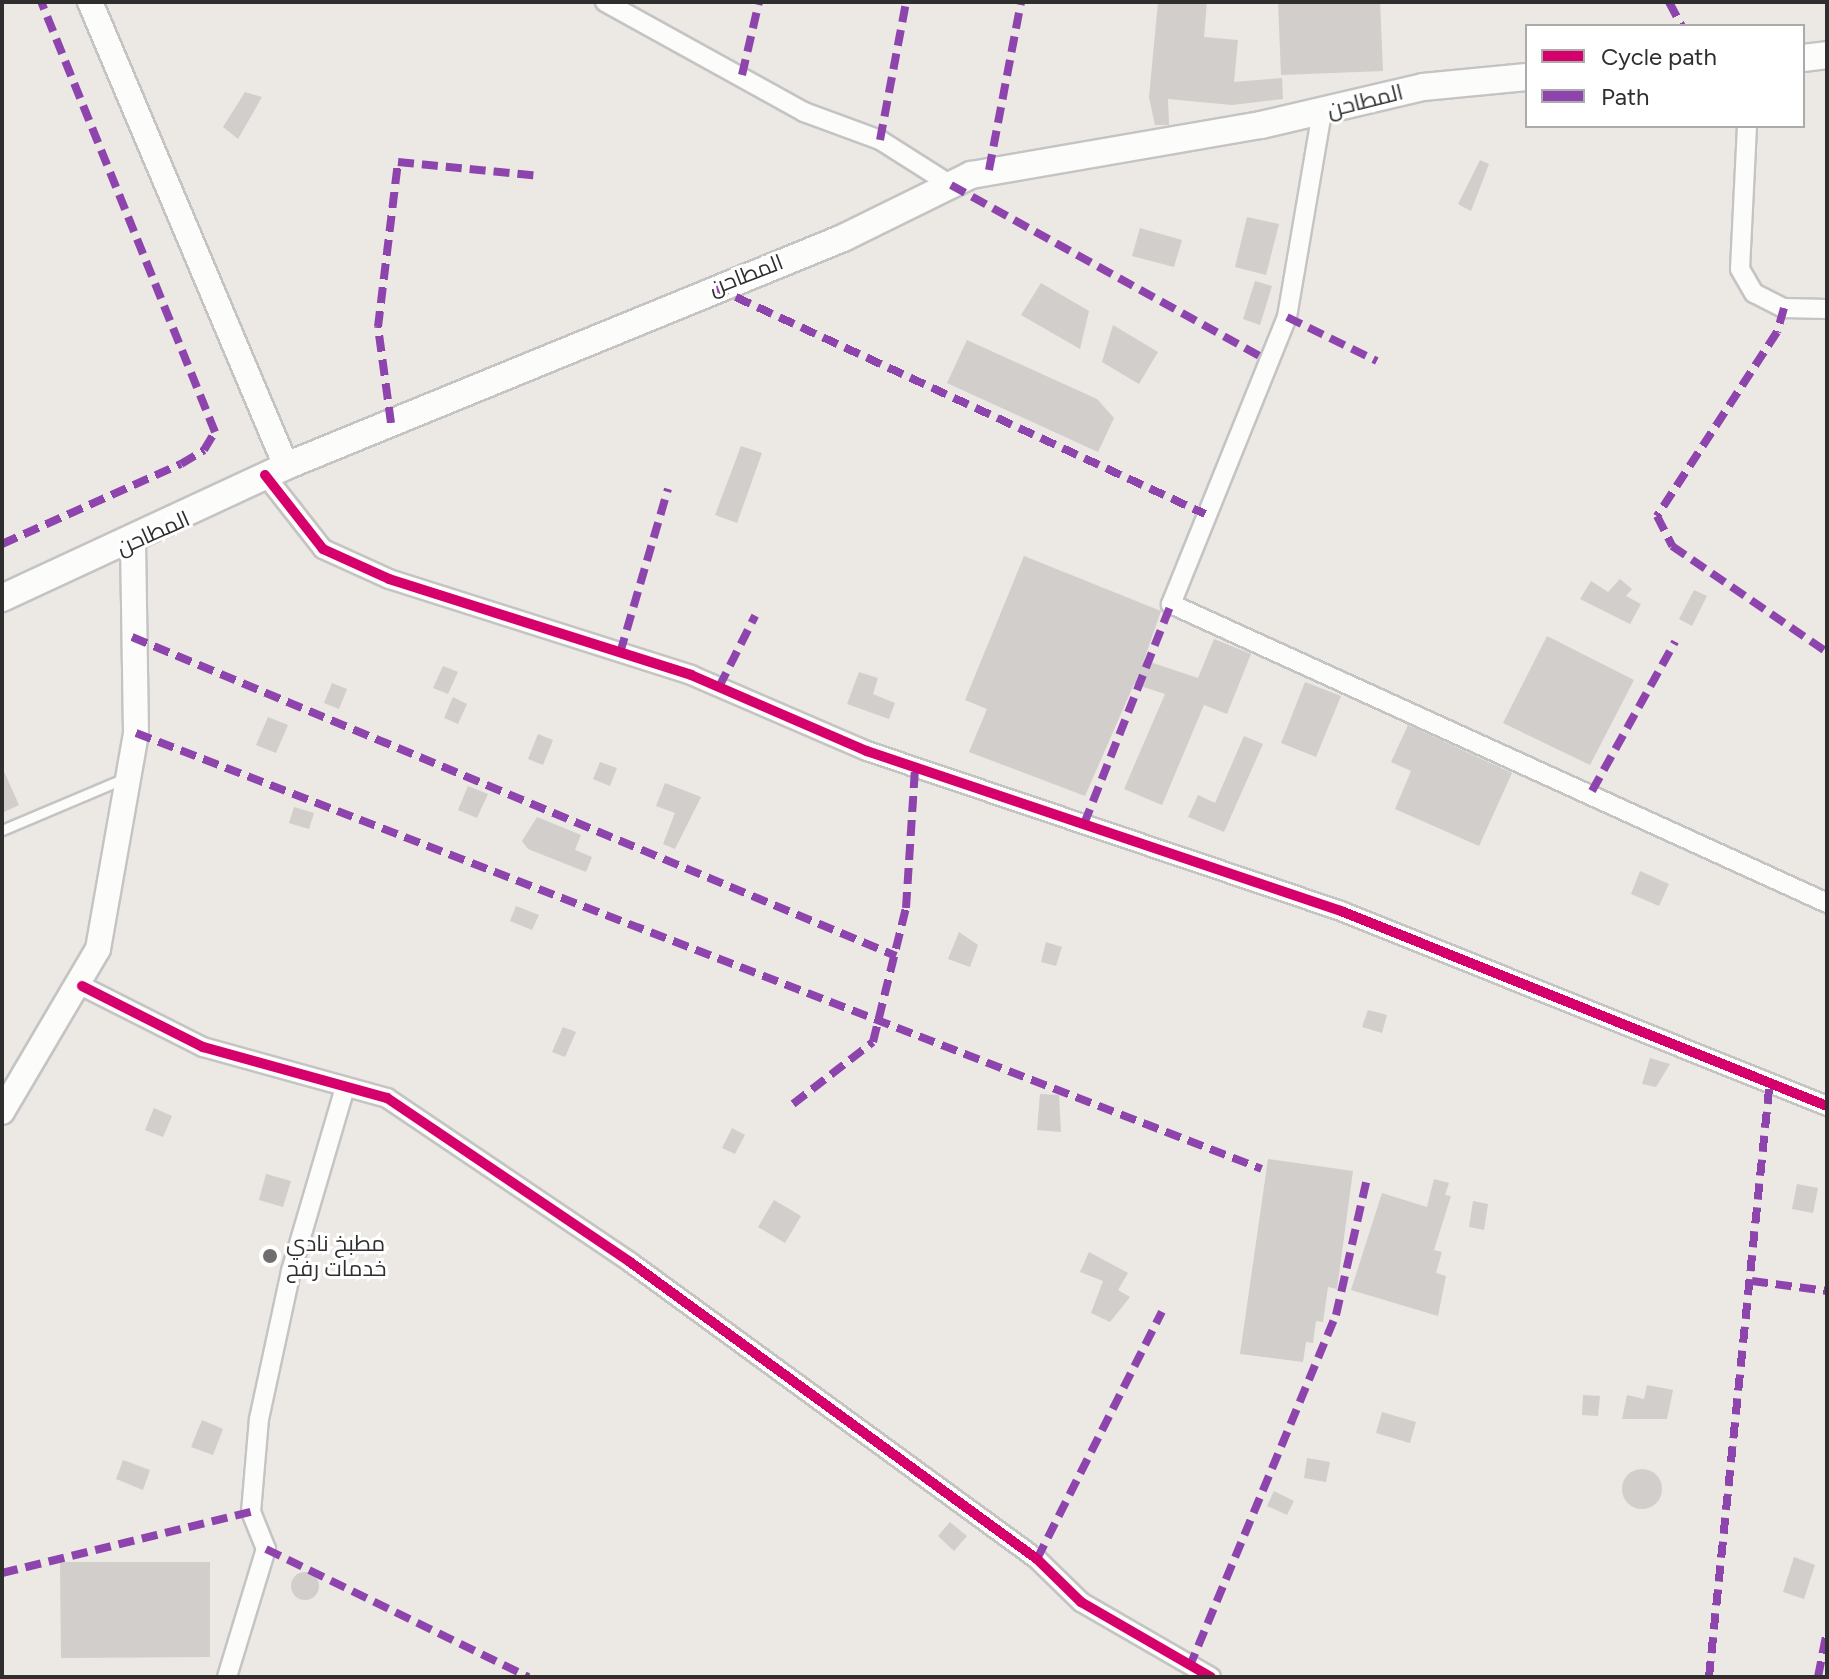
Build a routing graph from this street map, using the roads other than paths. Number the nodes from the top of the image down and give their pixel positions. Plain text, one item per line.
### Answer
1 (90, 2) edge
2 (605, 2) edge
3 (1827, 55) edge
4 (1805, 58) edge
5 (1525, 77) edge
6 (1322, 112) junction
7 (1747, 128) edge
8 (951, 185) junction
9 (1827, 309) edge
10 (276, 470) junction
11 (133, 541) junction
12 (2, 598) edge
13 (132, 775) junction
14 (2, 830) edge
15 (1827, 903) edge
16 (82, 986) junction
17 (344, 1091) junction
18 (1827, 1106) edge
19 (2, 1112) edge
20 (227, 1677) edge
21 (1211, 1677) edge

1 - 10 street
2 - 8 street
3 - 4 main road
5 - 6 main road, المطاحن
6 - 8 main road, المطاحن
6 - 15 street
7 - 9 street
8 - 10 main road, المطاحن
10 - 11 main road, المطاحن
10 - 18 street
11 - 12 main road, المطاحن
11 - 13 street
13 - 14 lane
13 - 16 street
16 - 17 street
16 - 19 street
17 - 20 street
17 - 21 street

